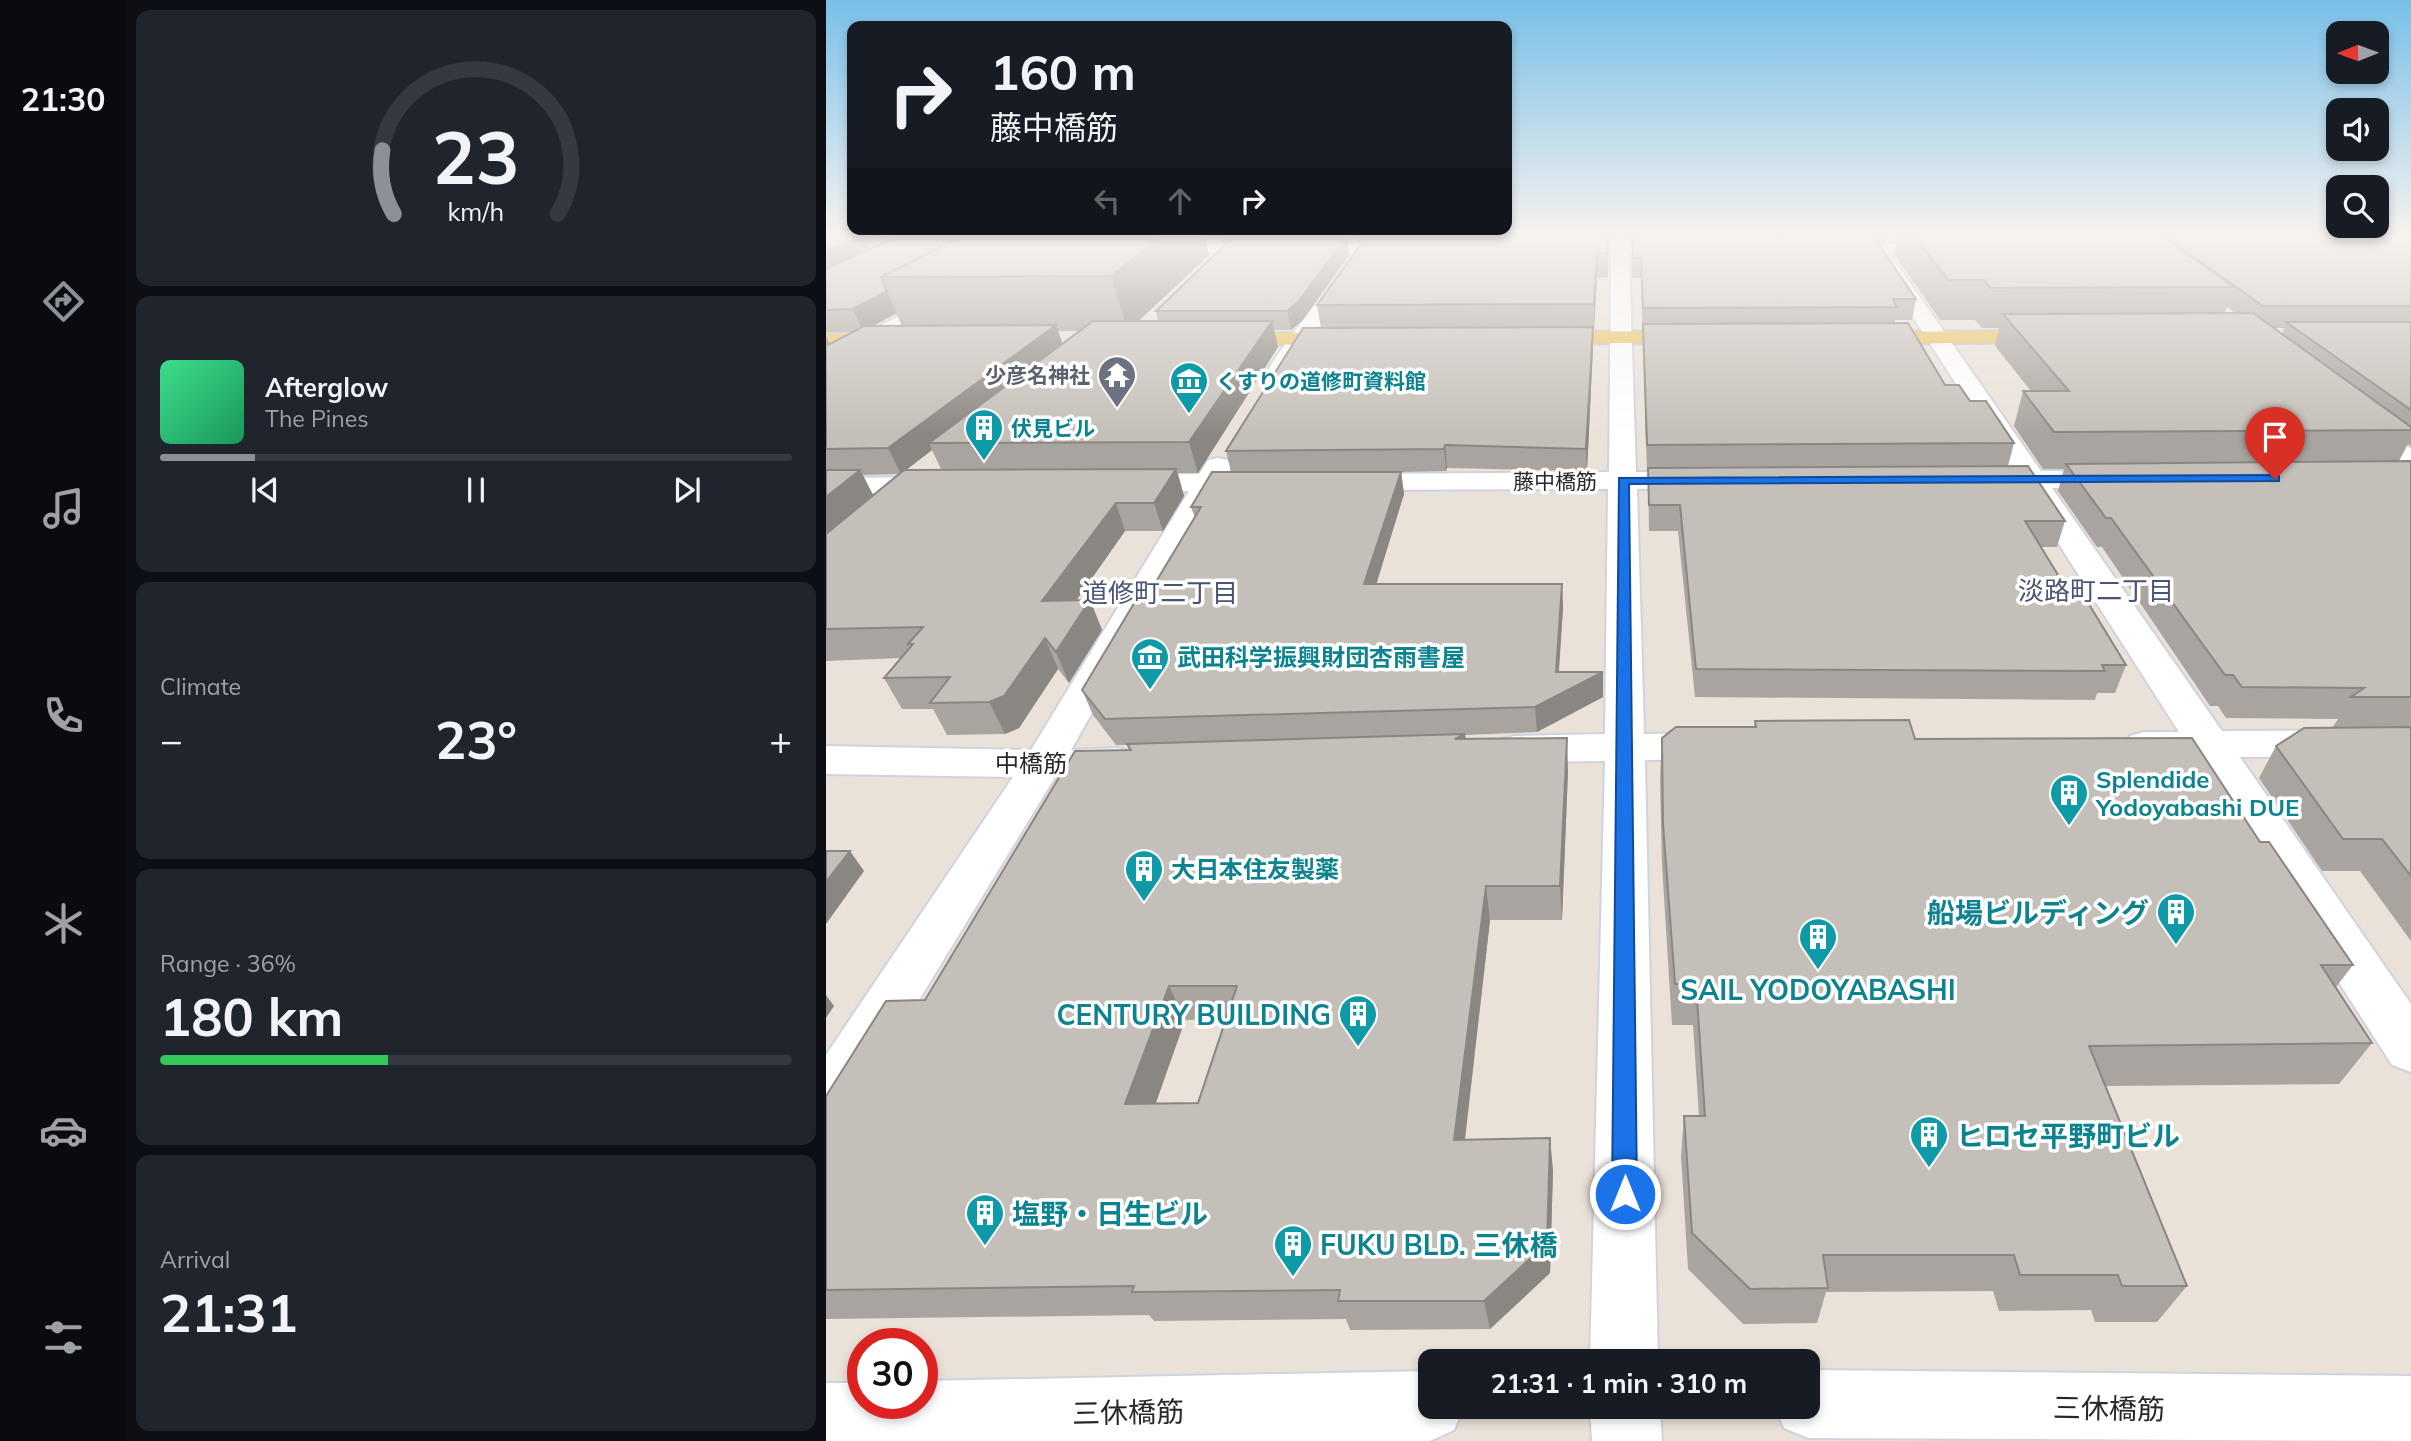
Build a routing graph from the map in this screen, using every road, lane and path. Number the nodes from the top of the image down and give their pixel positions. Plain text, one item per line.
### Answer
1 (938, 300) edge
2 (1330, 300) edge
3 (1620, 300) edge
4 (1911, 300) edge
5 (2067, 337) edge
6 (1520, 338) edge
7 (1620, 338) junction
8 (1711, 338) edge
9 (1847, 338) edge
10 (1935, 338) junction
11 (1203, 339) edge
12 (1367, 339) edge
13 (826, 340) edge
14 (866, 340) junction
15 (906, 340) edge
16 (1297, 340) junction
17 (826, 364) edge
18 (1260, 399) edge
19 (2347, 413) edge
20 (1238, 434) edge
21 (940, 460) edge
22 (2411, 462) edge
23 (2139, 479) edge
24 (1732, 480) edge
25 (1962, 480) edge
26 (2030, 480) junction
27 (1623, 481) junction
28 (1209, 482) junction
29 (1278, 482) edge
30 (1319, 482) edge
31 (1099, 483) edge
32 (963, 485) edge
33 (826, 486) edge
34 (908, 486) junction
35 (877, 512) edge
36 (2411, 743) edge
37 (2111, 745) edge
38 (2208, 745) junction
39 (1625, 746) junction
40 (1750, 746) edge
41 (1472, 751) edge
42 (826, 760) edge
43 (1154, 760) edge
44 (1043, 764) junction
45 (2411, 1048) edge
46 (826, 1102) edge
47 (1625, 1349) edge
48 (1820, 1404) edge
49 (1418, 1406) edge
50 (2411, 1411) edge
51 (826, 1418) edge
52 (1626, 1419) edge
53 (1628, 1441) edge

1 - 14 street
2 - 16 street
3 - 7 street
4 - 10 street
5 - 10 main road
6 - 7 main road
7 - 8 main road
7 - 27 street
9 - 10 main road
10 - 26 street
11 - 16 main road
12 - 16 main road
13 - 14 main road
14 - 15 main road
14 - 17 street
16 - 18 street
19 - 22 street
20 - 28 street
21 - 34 street
23 - 26 street
24 - 27 street, 藤中橋筋
25 - 26 street
26 - 38 street
27 - 30 street, 藤中橋筋
27 - 39 street
28 - 29 street
28 - 31 street
28 - 44 street
32 - 34 street
33 - 34 street
34 - 35 street
36 - 38 street
37 - 38 street
38 - 45 street
39 - 40 street
39 - 41 street
39 - 47 street
42 - 44 street, 中橋筋
43 - 44 street, 中橋筋
44 - 46 street
48 - 50 street, 三休橋筋
49 - 51 street, 三休橋筋
52 - 53 street

